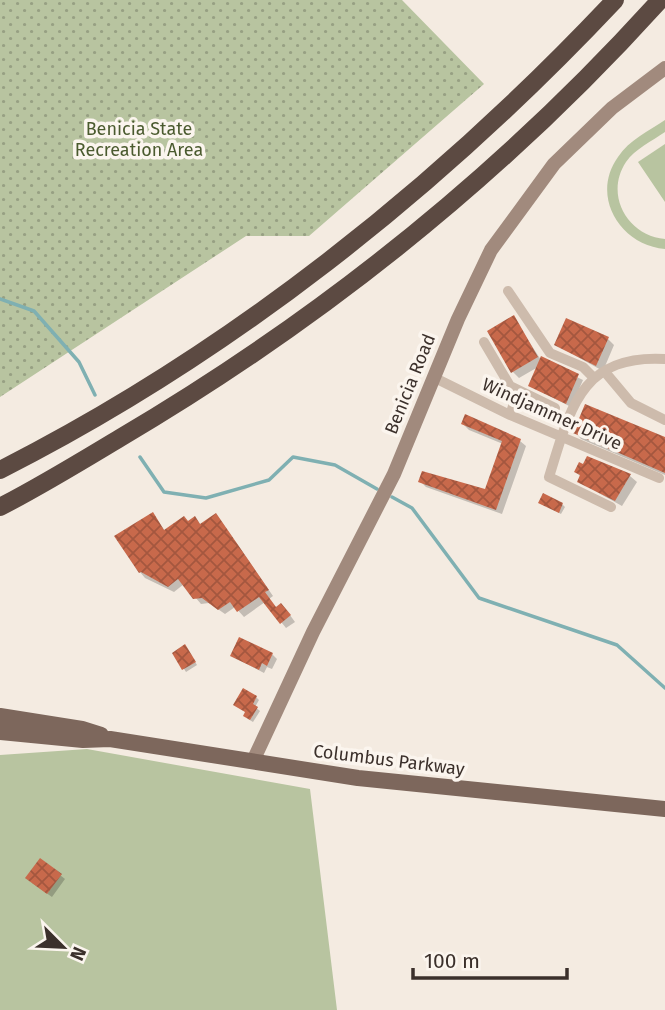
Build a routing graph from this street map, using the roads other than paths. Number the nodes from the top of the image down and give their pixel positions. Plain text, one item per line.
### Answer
1 (615, 0) edge
2 (660, 0) edge
3 (665, 68) edge
4 (508, 291) dead end
5 (484, 342) dead end
6 (665, 359) edge
7 (605, 372) junction
8 (433, 377) junction
9 (594, 378) junction
10 (518, 392) junction
11 (555, 408) dead end
12 (510, 415) junction
13 (665, 419) edge
14 (562, 436) junction
15 (0, 470) edge
16 (659, 478) dead end
17 (0, 506) edge
18 (611, 506) dead end
19 (0, 716) edge
20 (0, 732) edge
21 (110, 739) junction
22 (253, 761) junction
23 (665, 809) edge

1 - 15 highway
2 - 17 highway
3 - 8 main road, Benicia Road
4 - 9 street
5 - 10 street
6 - 7 street
7 - 9 street
7 - 13 street
8 - 12 street, Windjammer Drive
8 - 22 main road, Benicia Road
9 - 14 street
10 - 11 street
10 - 12 street
12 - 14 street, Windjammer Drive
14 - 16 street, Windjammer Drive
14 - 18 street
19 - 21 main road, Columbus Parkway
20 - 21 main road, Columbus Parkway
21 - 22 main road, Columbus Parkway
22 - 23 main road, Columbus Parkway

